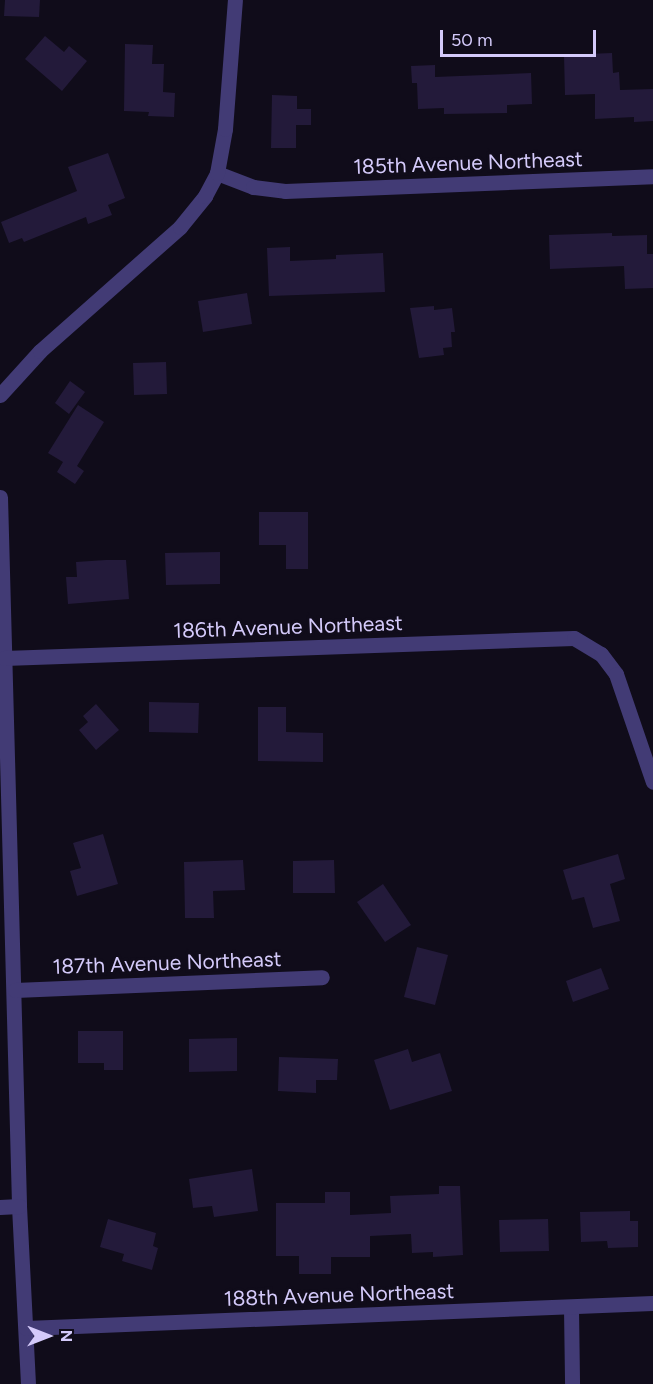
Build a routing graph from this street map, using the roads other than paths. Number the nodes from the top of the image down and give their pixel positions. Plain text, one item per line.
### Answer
1 (236, 0) edge
2 (217, 173) junction
3 (653, 176) edge
4 (0, 395) edge
5 (0, 497) edge
6 (4, 658) junction
7 (653, 782) edge
8 (322, 977) dead end
9 (15, 990) junction
10 (20, 1206) junction
11 (0, 1207) edge
12 (653, 1303) edge
13 (571, 1308) junction
14 (26, 1328) junction
15 (28, 1384) edge
16 (572, 1384) edge

1 - 2 street
2 - 3 street, 185th Avenue Northeast
2 - 4 street
5 - 6 street
6 - 7 street, 186th Avenue Northeast
6 - 9 street
8 - 9 street, 187th Avenue Northeast
9 - 10 street
10 - 11 street
10 - 14 street
12 - 13 street, 188th Avenue Northeast
13 - 14 street, 188th Avenue Northeast
13 - 16 street
14 - 15 street

